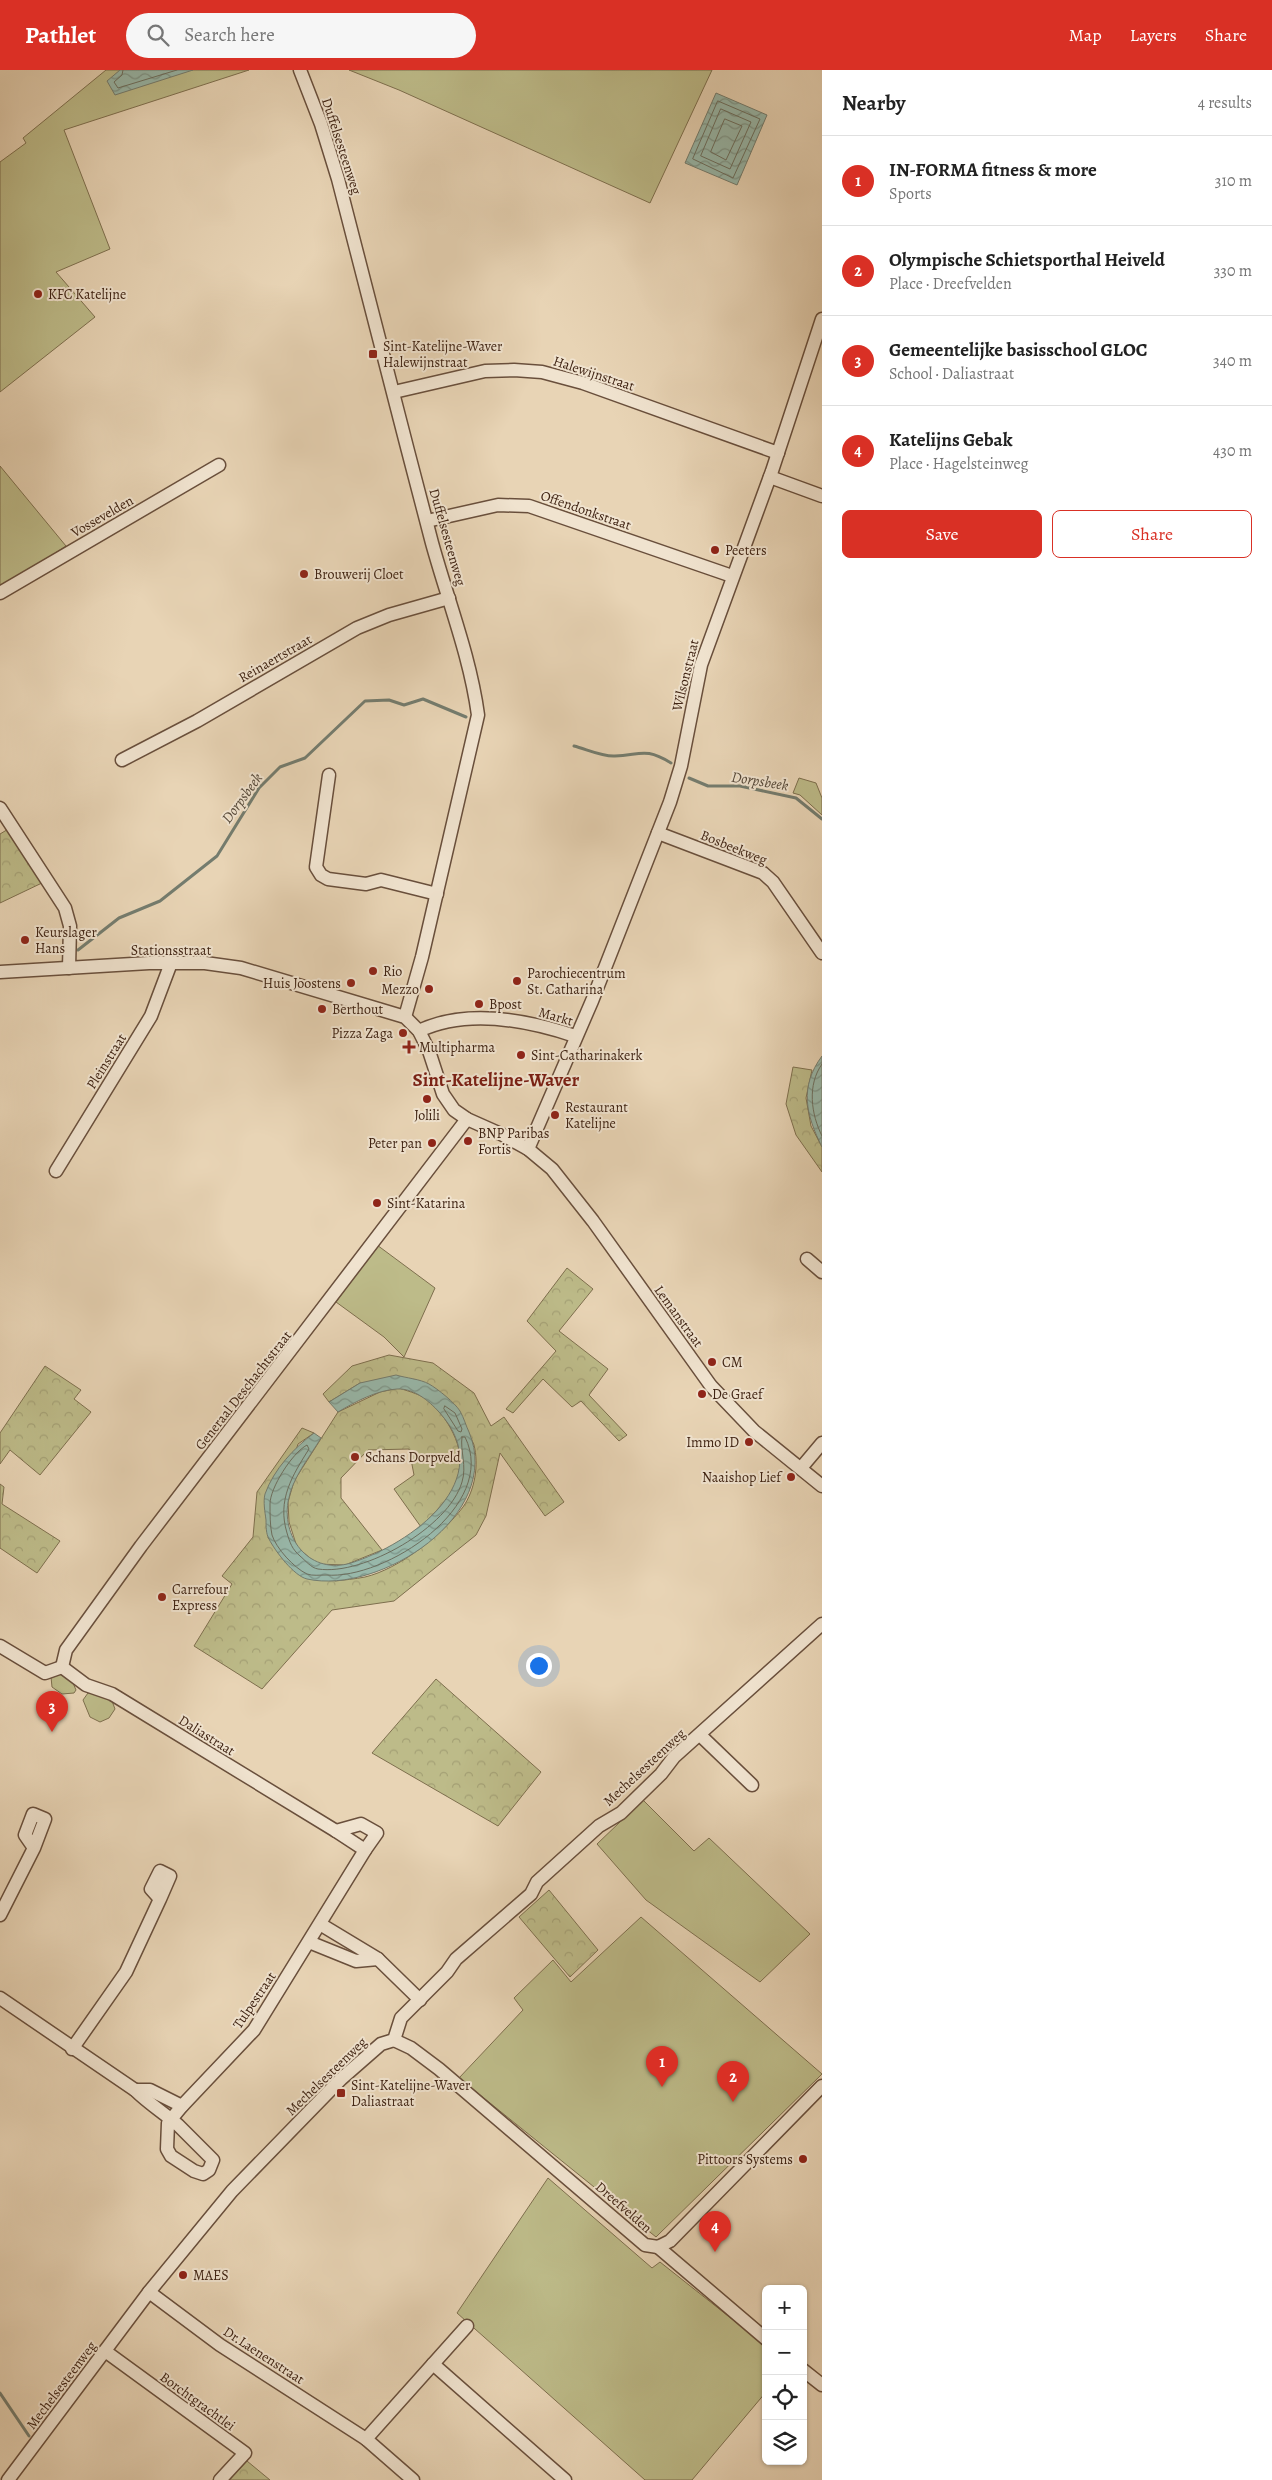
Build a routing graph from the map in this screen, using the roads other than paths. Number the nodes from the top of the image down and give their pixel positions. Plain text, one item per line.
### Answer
1 (300, 70) edge
2 (822, 319) edge
3 (394, 392) junction
4 (778, 453) junction
5 (218, 465) dead end
6 (770, 477) junction
7 (822, 496) edge
8 (427, 522) junction
9 (732, 576) junction
10 (0, 593) edge
11 (449, 598) junction
12 (122, 760) dead end
13 (329, 775) dead end
14 (0, 808) edge
15 (658, 833) junction
16 (437, 894) junction
17 (822, 953) edge
18 (171, 963) junction
19 (69, 968) junction
20 (0, 972) edge
21 (406, 1017) junction
22 (419, 1031) junction
23 (576, 1036) junction
24 (467, 1119) junction
25 (528, 1149) junction
26 (56, 1170) dead end
27 (808, 1259) dead end
28 (822, 1272) edge
29 (822, 1443) edge
30 (801, 1468) junction
31 (822, 1486) edge
32 (822, 1624) edge
33 (0, 1646) edge
34 (62, 1667) junction
35 (700, 1735) junction
36 (752, 1785) dead end
37 (336, 1831) junction
38 (34, 1848) dead end
39 (364, 1850) junction
40 (160, 1899) dead end
41 (0, 1915) edge
42 (320, 1924) junction
43 (309, 1942) junction
44 (378, 1959) junction
45 (0, 1998) edge
46 (420, 2000) junction
47 (394, 2040) junction
48 (72, 2049) junction
49 (822, 2086) edge
50 (134, 2090) junction
51 (182, 2106) junction
52 (658, 2247) junction
53 (149, 2292) junction
54 (467, 2326) dead end
55 (762, 2336) edge
56 (105, 2351) junction
57 (433, 2364) junction
58 (807, 2373) edge
59 (822, 2386) edge
60 (366, 2439) junction
61 (8, 2480) edge
62 (220, 2480) edge
63 (412, 2480) edge
64 (565, 2480) edge

1 - 3 street, Duffelsesteenweg
2 - 4 street, Wilsonstraat
3 - 4 street, Halewijnstraat
3 - 8 street, Duffelsesteenweg
4 - 6 street, Wilsonstraat
5 - 10 street, Vossevelden
6 - 7 street
6 - 9 street, Wilsonstraat
8 - 9 street, Offendonkstraat
8 - 11 street, Duffelsesteenweg
9 - 15 street, Wilsonstraat
11 - 12 street, Reinaertstraat
11 - 16 street, Duffelsesteenweg
13 - 16 street
14 - 19 street
15 - 17 street, Bosbeekweg
15 - 23 street, Wilsonstraat
16 - 21 street, Duffelsesteenweg
18 - 19 street, Stationsstraat
18 - 21 street, Stationsstraat
18 - 26 street, Pleinstraat
19 - 20 street, Stationsstraat
21 - 22 street
22 - 23 street, Markt
22 - 24 street
23 - 25 street, Markt
24 - 25 street
24 - 34 street, Generaal Deschachtstraat
25 - 30 street, Lemanstraat
27 - 28 street
29 - 30 street
30 - 31 street, Lemanstraat
32 - 35 street, Mechelsesteenweg
33 - 34 street
34 - 37 street, Daliastraat
35 - 36 street, Mechelsesteenweg
35 - 46 street, Mechelsesteenweg
37 - 39 street, Daliastraat
37 - 39 street
38 - 41 street
39 - 42 street
40 - 48 street
42 - 43 street, Tulpestraat
42 - 44 street
43 - 44 street
43 - 51 street, Tulpestraat
44 - 46 street
45 - 48 street, Tulpestraat
46 - 47 street, Mechelsesteenweg
47 - 52 street, Dreefvelden
47 - 53 street, Mechelsesteenweg
48 - 50 street, Tulpestraat
49 - 52 street, Dreefvelden
50 - 51 street, Tulpestraat
50 - 51 street, Tulpestraat
52 - 55 street
53 - 56 street, Mechelsesteenweg
53 - 60 street, Dr.Laenenstraat
54 - 57 street
56 - 61 street, Mechelsesteenweg
56 - 62 street, Borchtgrachtlei
57 - 60 street
57 - 64 street
58 - 59 street
60 - 63 street, Dr.Laenenstraat

